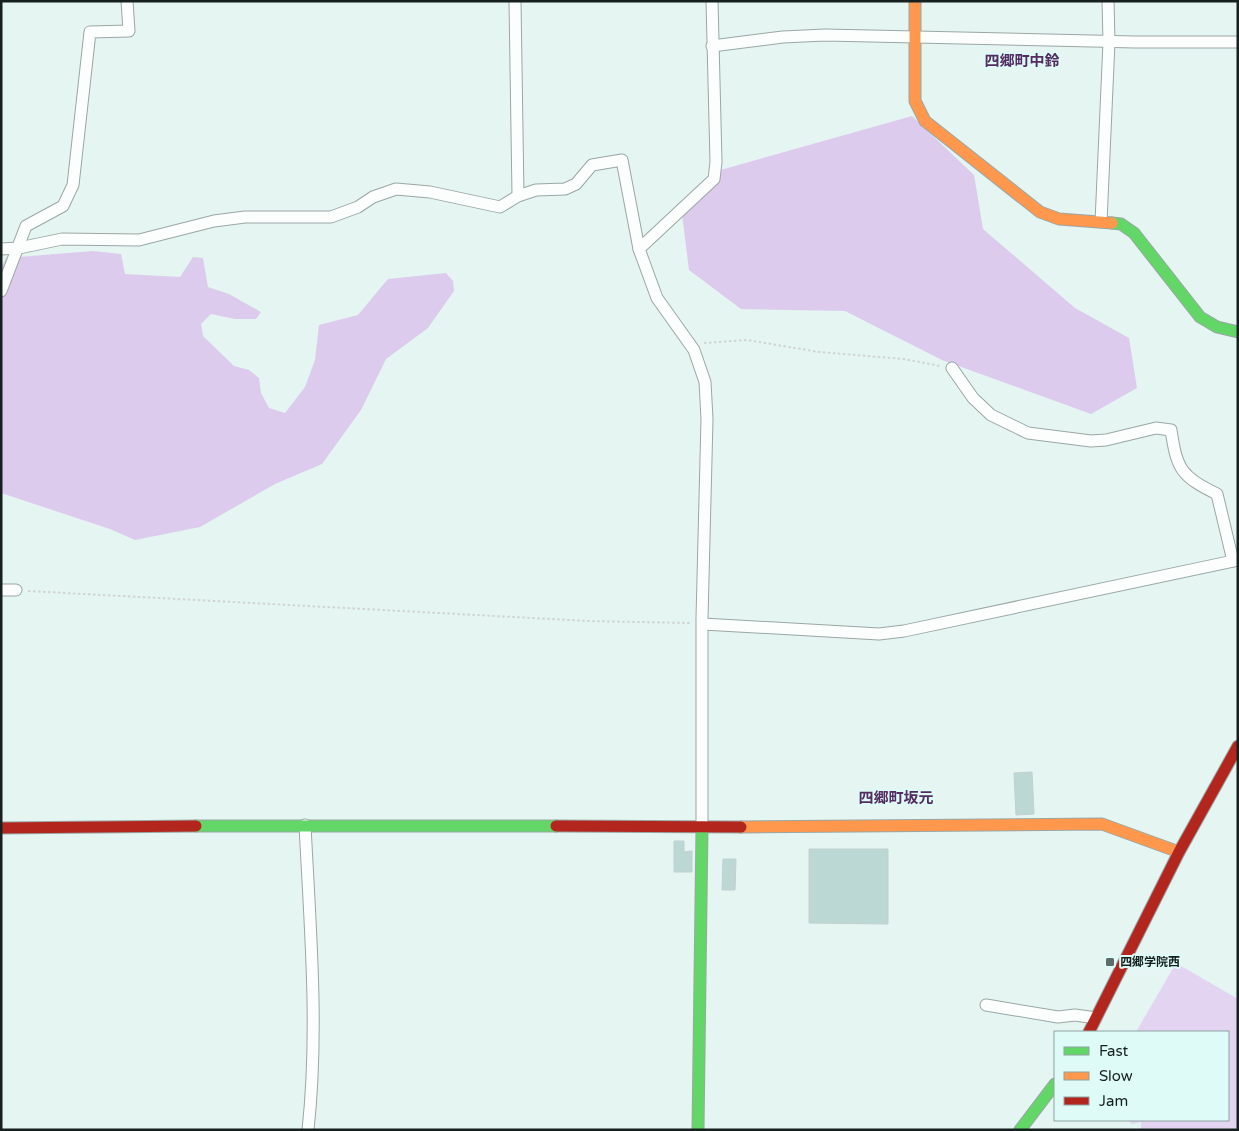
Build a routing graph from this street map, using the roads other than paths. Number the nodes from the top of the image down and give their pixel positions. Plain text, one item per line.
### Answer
1 (127, 1) edge
2 (516, 1) edge
3 (712, 1) edge
4 (915, 1) edge
5 (1108, 1) edge
6 (914, 36) junction
7 (1109, 42) junction
8 (1238, 42) edge
9 (712, 46) junction
10 (518, 196) junction
11 (1101, 222) junction
12 (1, 248) edge
13 (19, 248) junction
14 (639, 249) junction
15 (1, 291) edge
16 (1238, 332) edge
17 (952, 368) road end
18 (1235, 560) edge
19 (1, 590) edge
20 (16, 590) road end
21 (703, 624) junction
22 (1238, 746) edge
23 (305, 826) junction
24 (702, 827) junction
25 (1, 828) edge
26 (1179, 852) junction
27 (986, 1005) dead end
28 (1096, 1018) junction
29 (1090, 1031) edge
30 (1054, 1085) edge
31 (308, 1130) edge
32 (698, 1130) edge
33 (1020, 1130) edge

1 - 13 street
2 - 10 street
3 - 9 street
4 - 6 street
5 - 7 street
6 - 7 street
6 - 9 street
6 - 11 street
7 - 8 street
7 - 11 street
9 - 14 street
10 - 13 street
10 - 14 street
11 - 16 street
12 - 13 street
13 - 15 street
14 - 21 street
17 - 18 street
18 - 21 street
19 - 20 street
21 - 24 street
22 - 26 street
23 - 24 street
23 - 25 street
23 - 31 street
24 - 26 street
24 - 32 street
26 - 28 street
27 - 28 street
28 - 29 street
30 - 33 street

